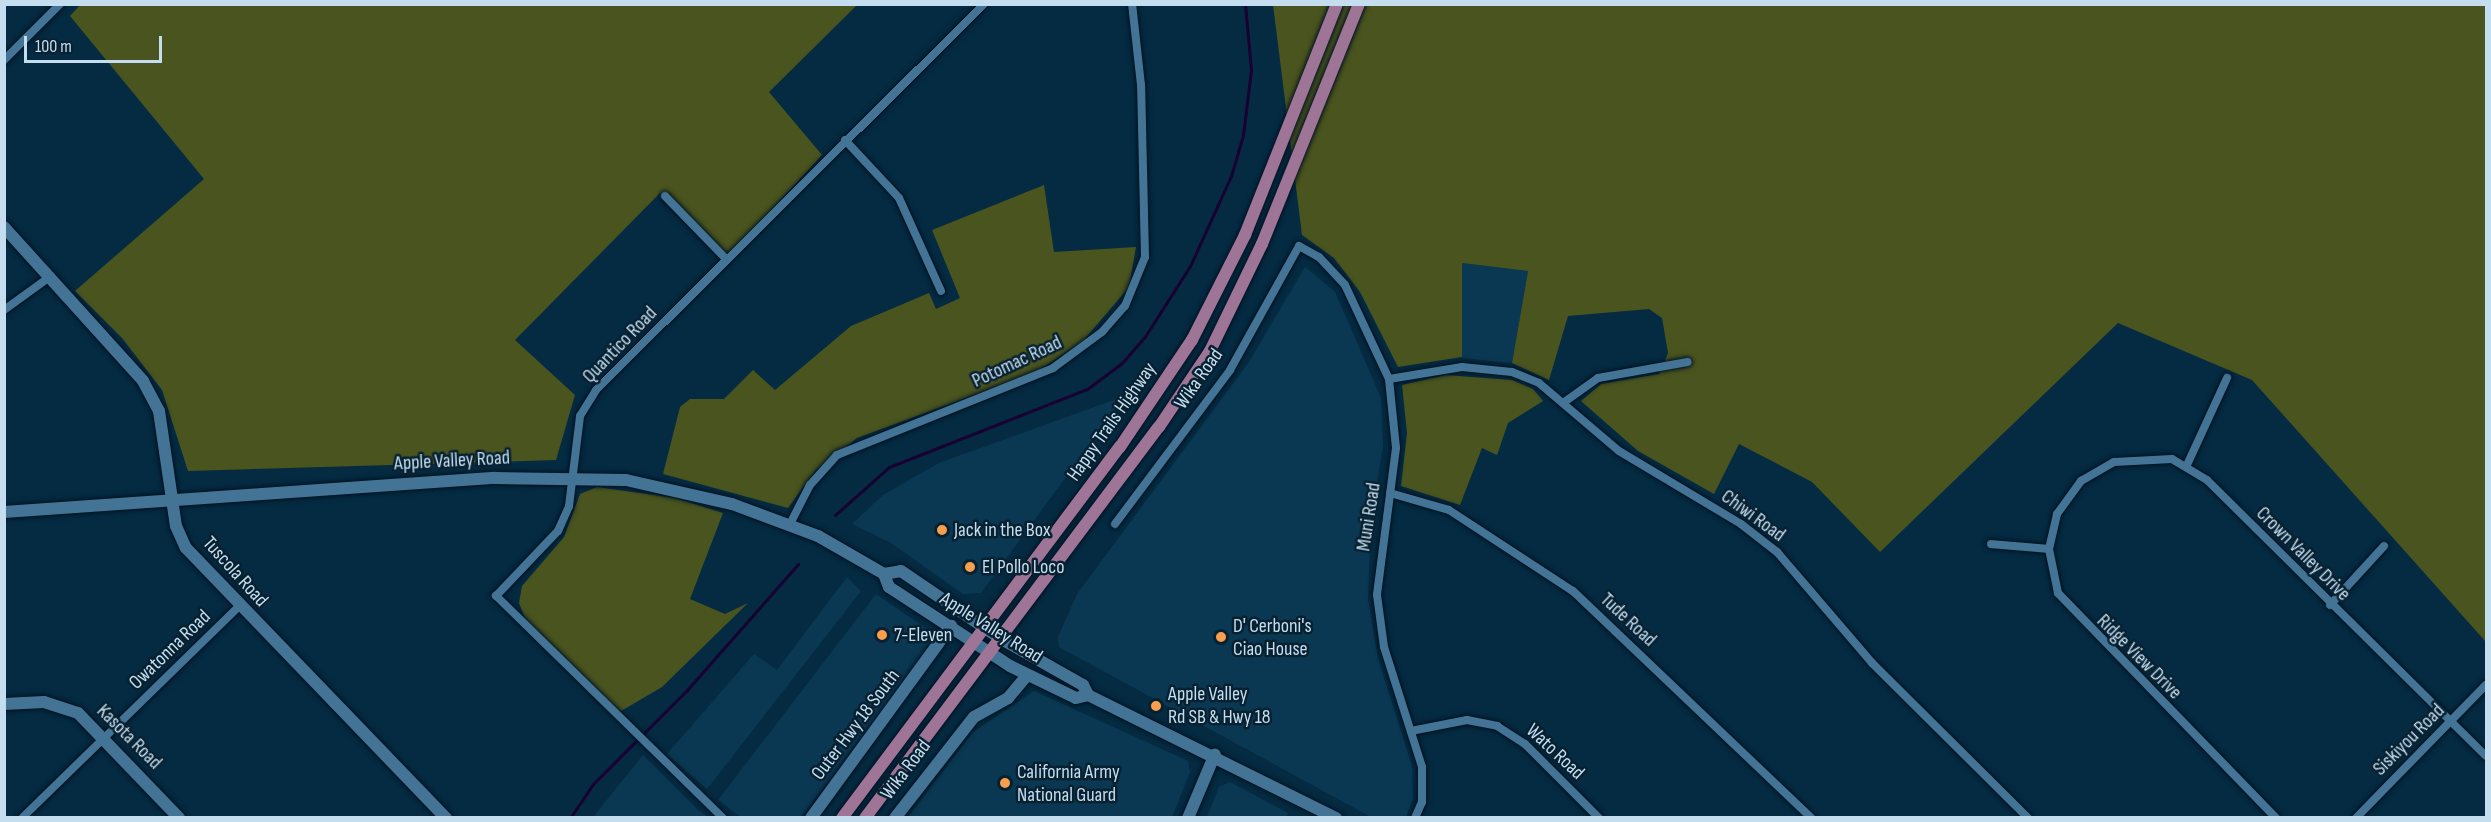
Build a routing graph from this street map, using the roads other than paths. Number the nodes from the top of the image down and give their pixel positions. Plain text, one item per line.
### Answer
1 (60, 4) edge
2 (984, 4) edge
3 (1132, 4) edge
4 (1337, 4) edge
5 (1359, 4) edge
6 (4, 60) edge
7 (845, 140) junction
8 (665, 196) dead end
9 (4, 227) edge
10 (1299, 246) joint
11 (726, 259) junction
12 (51, 276) junction
13 (941, 291) dead end
14 (4, 310) edge
15 (1688, 362) dead end
16 (2227, 378) dead end
17 (1389, 379) junction
18 (1563, 403) junction
19 (2187, 465) junction
20 (573, 475) junction
21 (1390, 494) junction
22 (173, 500) junction
23 (4, 512) edge
24 (789, 524) junction
25 (1115, 524) dead end
26 (1991, 544) dead end
27 (2384, 546) dead end
28 (2049, 549) junction
29 (884, 574) junction
30 (2330, 606) junction
31 (238, 607) junction
32 (951, 626) junction
33 (982, 626) junction
34 (998, 638) junction
35 (972, 640) junction
36 (987, 651) junction
37 (1027, 675) junction
38 (2487, 685) edge
39 (1088, 695) junction
40 (4, 704) edge
41 (2449, 723) junction
42 (1411, 731) junction
43 (105, 737) junction
44 (1215, 754) junction
45 (2487, 756) edge
46 (21, 818) edge
47 (179, 818) edge
48 (446, 818) edge
49 (723, 818) edge
50 (811, 818) edge
51 (842, 818) edge
52 (865, 818) edge
53 (895, 818) edge
54 (1188, 818) edge
55 (1336, 818) edge
56 (1416, 818) edge
57 (1599, 818) edge
58 (1811, 818) edge
59 (2028, 818) edge
60 (2277, 818) edge
61 (2356, 818) edge

1 - 6 street
2 - 7 street, Quantico Road
3 - 24 street, Potomac Road
4 - 33 main road, Happy Trails Highway
5 - 34 main road, Happy Trails Highway
7 - 11 street, Quantico Road
7 - 13 street
8 - 11 street
9 - 12 street, Tuscola Road
10 - 17 street, Muni Road
10 - 25 street, Wika Road
11 - 20 street, Quantico Road
12 - 14 street
12 - 22 street, Tuscola Road
15 - 18 street
16 - 19 street
17 - 18 street, Chiwi Road
17 - 21 street, Muni Road
18 - 59 street, Chiwi Road
19 - 28 street, Ridge View Drive
19 - 30 street, Crown Valley Drive
20 - 22 street, Apple Valley Road
20 - 24 street, Apple Valley Road
20 - 49 street, Quantico Road
21 - 42 street, Muni Road
21 - 58 street, Tude Road
22 - 23 street, Apple Valley Road
22 - 31 street, Tuscola Road
24 - 29 street, Apple Valley Road
26 - 28 street
27 - 30 street
28 - 60 street, Ridge View Drive
29 - 32 street, Apple Valley Road
29 - 33 street, Apple Valley Road
30 - 41 street, Crown Valley Drive
31 - 43 street, Owatonna Road
31 - 48 street, Tuscola Road
32 - 35 street, Apple Valley Road
32 - 50 street, Outer Hwy 18 South
33 - 34 street, Apple Valley Road
33 - 35 main road, Happy Trails Highway
34 - 36 main road, Happy Trails Highway
34 - 39 street, Apple Valley Road
35 - 36 street, Apple Valley Road
35 - 51 main road, Happy Trails Highway
36 - 37 street, Apple Valley Road
36 - 52 main road, Happy Trails Highway
37 - 39 street, Apple Valley Road
37 - 53 street, Wika Road
38 - 41 street, Siskiyou Road
39 - 44 street, Apple Valley Road
40 - 43 street, Kasota Road
41 - 45 street, Crown Valley Drive
41 - 61 street, Siskiyou Road
42 - 56 street, Muni Road
42 - 57 street, Wato Road
43 - 46 street, Owatonna Road
43 - 47 street, Kasota Road
44 - 54 street
44 - 55 street, Apple Valley Road

